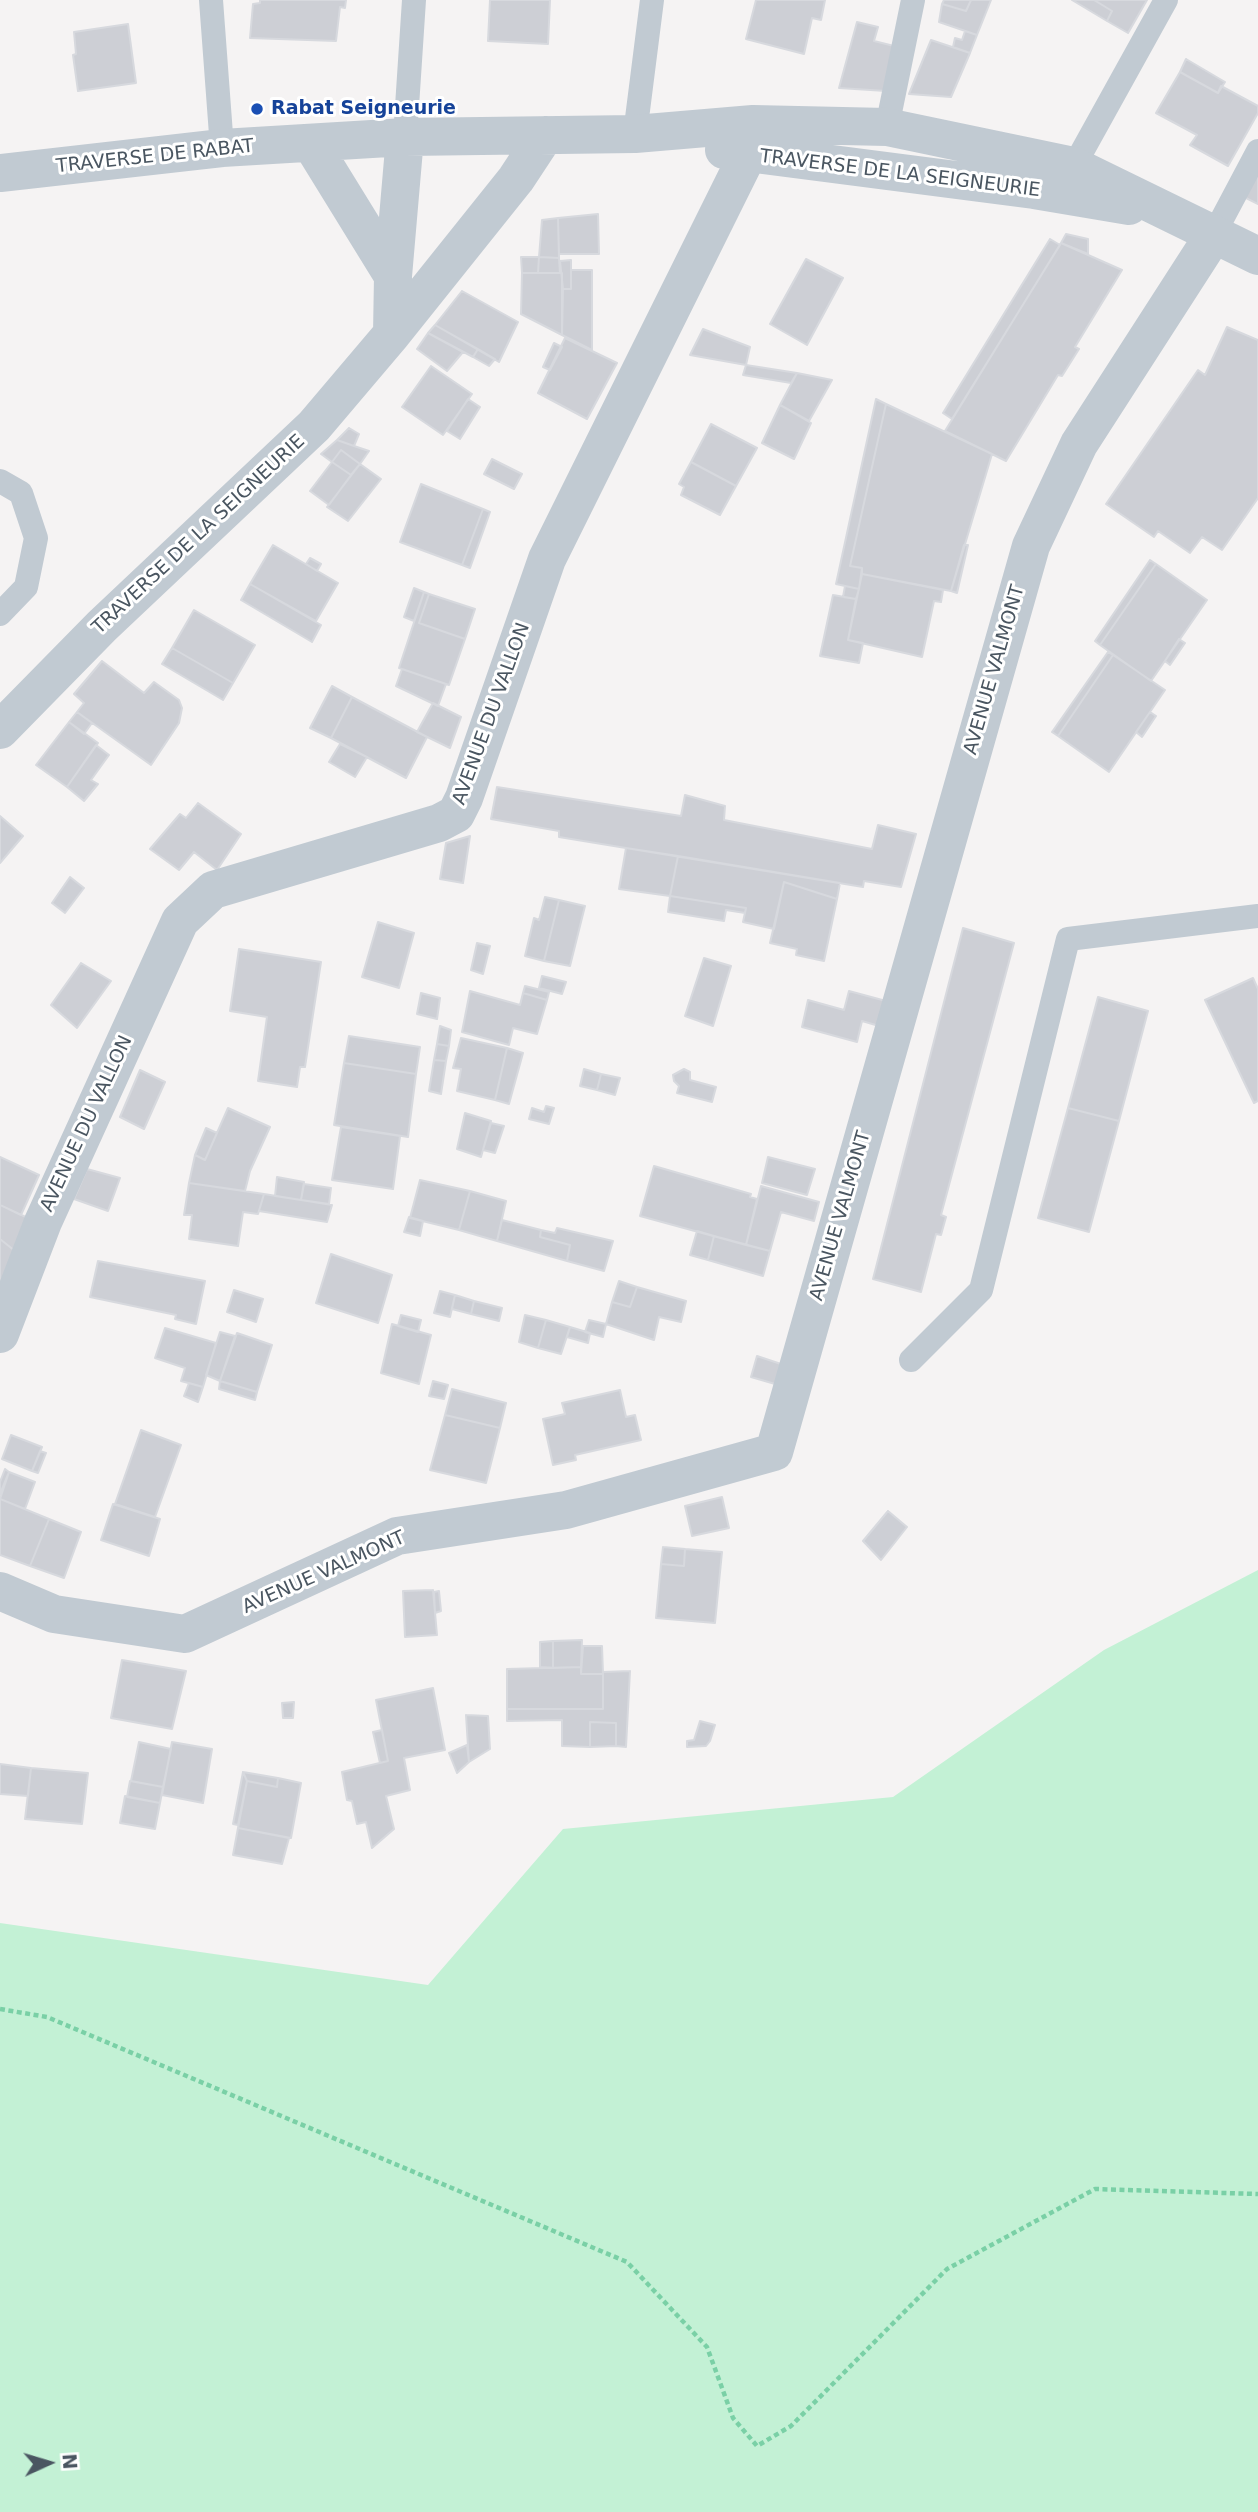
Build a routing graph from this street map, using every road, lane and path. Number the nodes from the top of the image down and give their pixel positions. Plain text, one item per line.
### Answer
1 (211, 0) edge
2 (414, 0) edge
3 (652, 0) edge
4 (912, 0) edge
5 (1166, 0) edge
6 (887, 128) junction
7 (635, 134) junction
8 (545, 135) junction
9 (405, 137) junction
10 (750, 139) junction
11 (311, 144) junction
12 (222, 148) junction
13 (1258, 151) edge
14 (1074, 166) junction
15 (0, 173) edge
16 (1166, 212) junction
17 (1213, 236) junction
18 (1258, 256) edge
19 (393, 276) junction
20 (393, 334) junction
21 (0, 481) edge
22 (0, 614) edge
23 (0, 730) edge
24 (1258, 916) edge
25 (0, 1334) edge
26 (911, 1360) dead end
27 (0, 1591) edge
28 (0, 2010) edge
29 (1258, 2194) edge

1 - 12 lane
2 - 9 lane
3 - 7 lane
4 - 6 lane
5 - 14 lane
6 - 10 street, TRAVERSE DE LA SEIGNEURIE
6 - 14 street, TRAVERSE DE LA SEIGNEURIE
7 - 8 street, TRAVERSE DE LA SEIGNEURIE
7 - 10 street, TRAVERSE DE LA SEIGNEURIE
8 - 9 street, TRAVERSE DE LA SEIGNEURIE
8 - 20 street, TRAVERSE DE LA SEIGNEURIE
9 - 11 street, TRAVERSE DE LA SEIGNEURIE
9 - 19 street
10 - 16 street, TRAVERSE DE LA SEIGNEURIE
10 - 25 street, AVENUE DU VALLON
11 - 12 street, TRAVERSE DE RABAT
11 - 19 street
12 - 15 street, TRAVERSE DE RABAT
13 - 17 lane
14 - 16 street, TRAVERSE DE LA SEIGNEURIE
16 - 17 street, TRAVERSE DE LA SEIGNEURIE
17 - 18 street, TRAVERSE DE LA SEIGNEURIE
17 - 27 street, AVENUE VALMONT
19 - 20 street
20 - 23 street, TRAVERSE DE LA SEIGNEURIE
21 - 22 lane
24 - 26 lane
28 - 29 path

